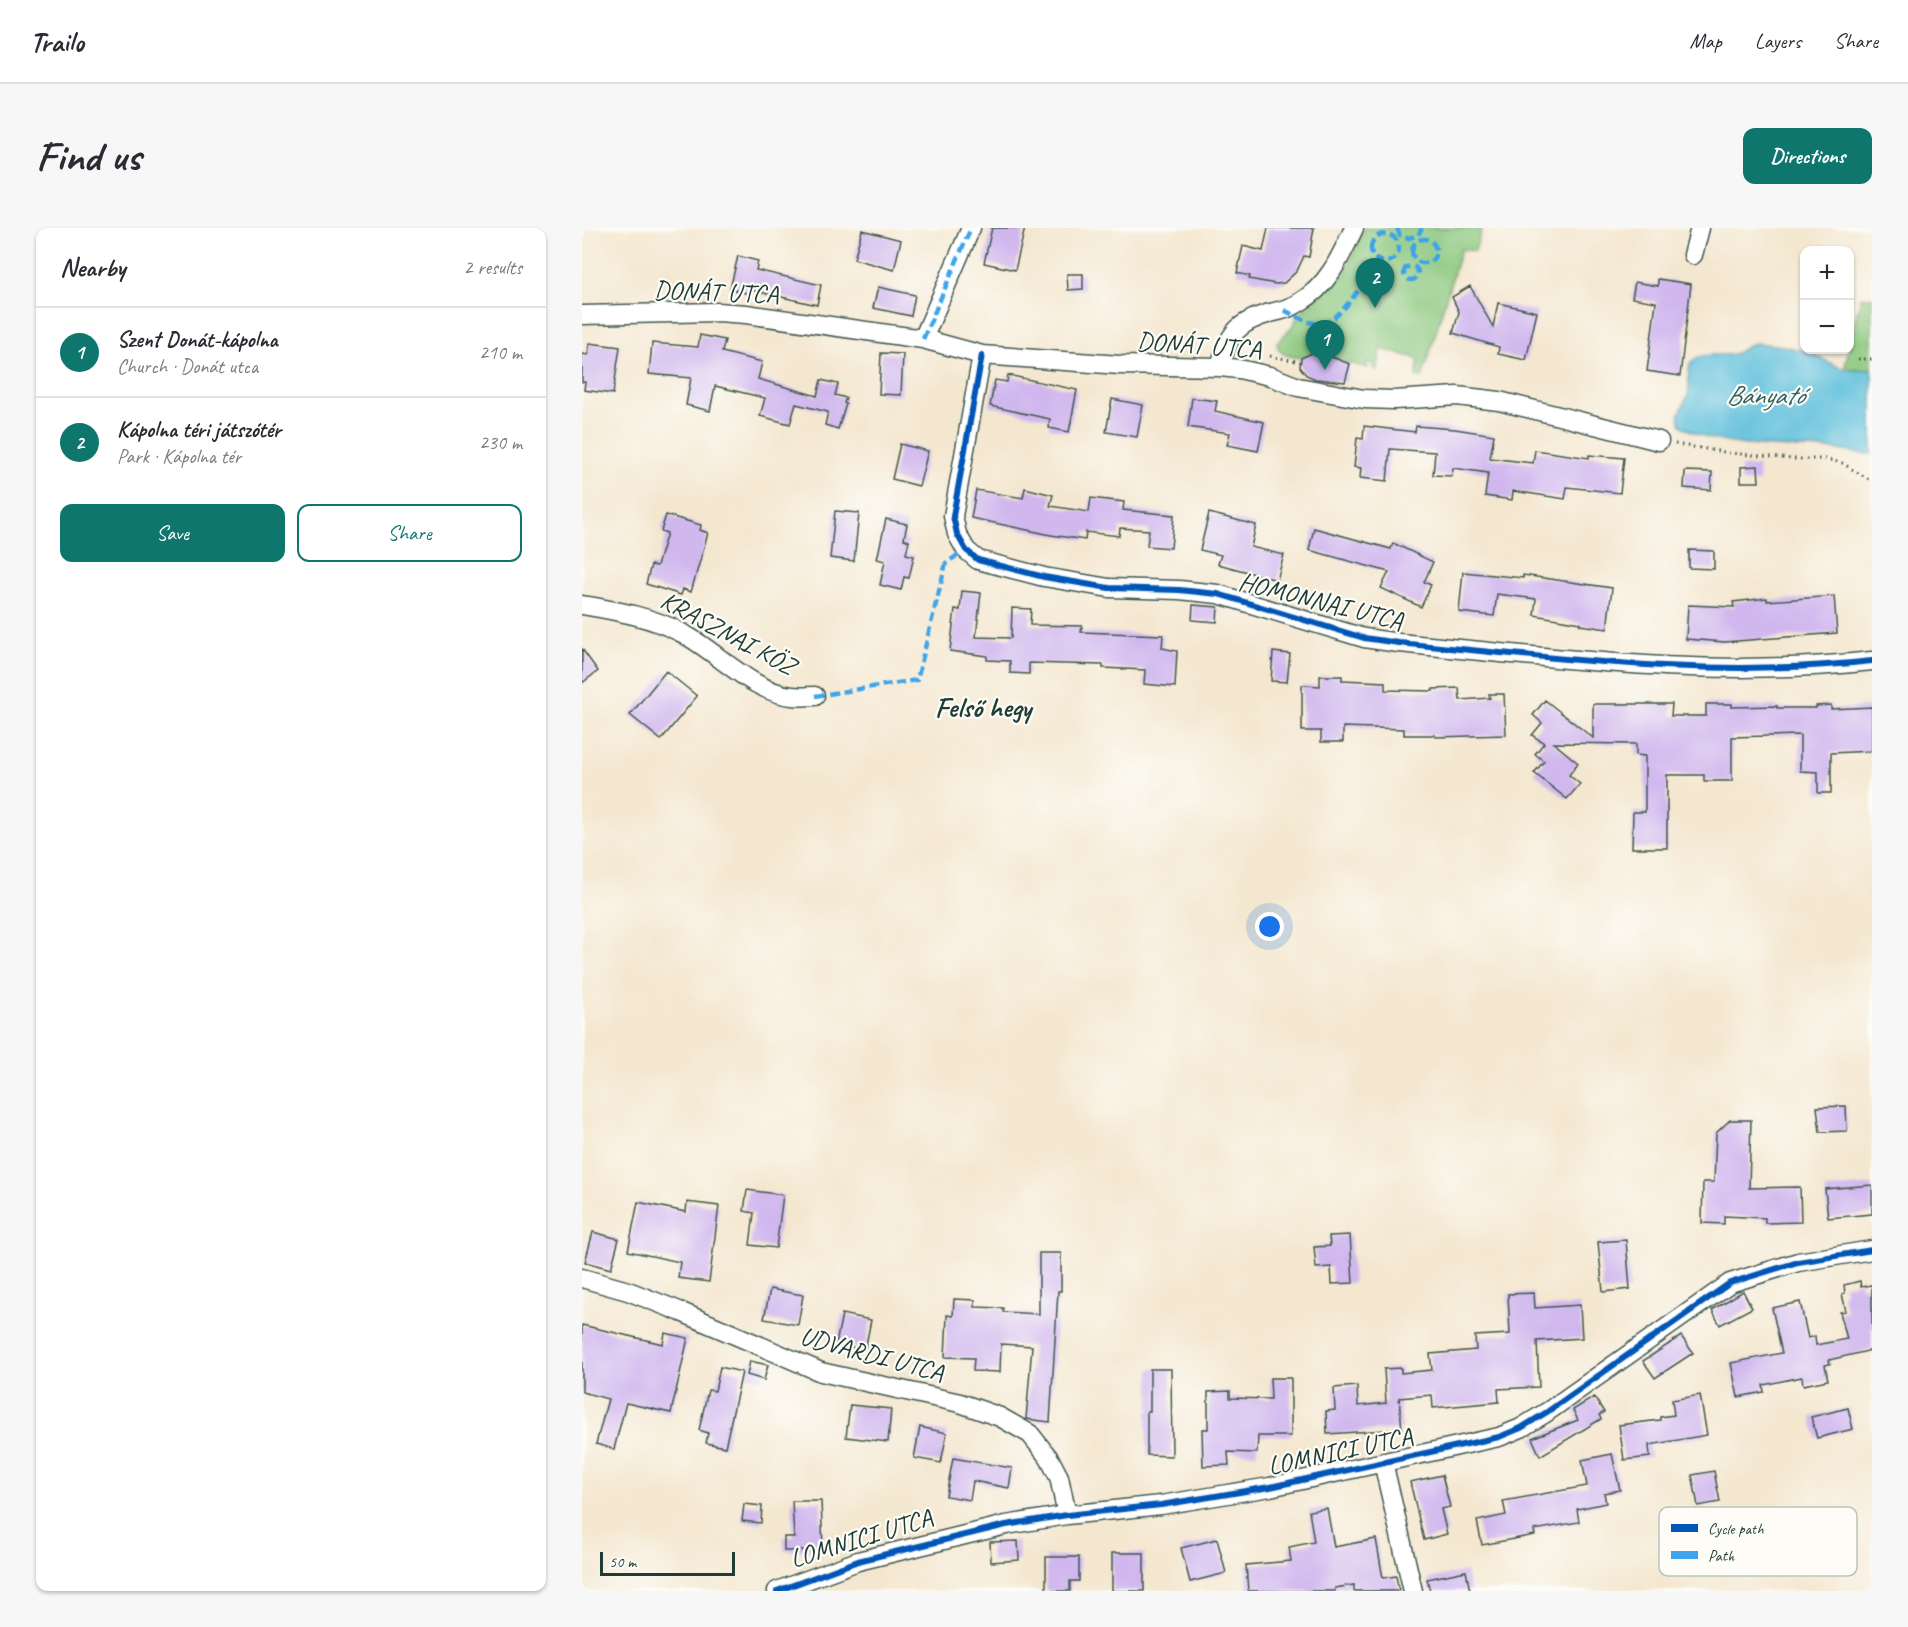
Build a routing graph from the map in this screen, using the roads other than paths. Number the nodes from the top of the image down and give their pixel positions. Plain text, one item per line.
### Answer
1 (971, 228) edge
2 (1354, 228) edge
3 (1700, 228) edge
4 (1693, 255) dead end
5 (582, 315) edge
6 (923, 339) junction
7 (982, 354) junction
8 (1220, 367) junction
9 (1659, 441) road end
10 (582, 605) edge
11 (1872, 661) edge
12 (815, 696) dead end
13 (1872, 1250) edge
14 (582, 1278) edge
15 (1383, 1462) junction
16 (1067, 1515) junction
17 (777, 1591) edge
18 (1413, 1591) edge

1 - 6 street
2 - 8 street
3 - 4 street
5 - 6 street, DONÁT UTCA
6 - 7 street, DONÁT UTCA
7 - 8 street, DONÁT UTCA
7 - 11 street, HOMONNAI UTCA
8 - 9 street, DONÁT UTCA
10 - 12 street, KRASZNAI KÖZ
13 - 15 street, LOMNICI UTCA
14 - 16 street, UDVARDI UTCA
15 - 16 street, LOMNICI UTCA
15 - 18 street
16 - 17 street, LOMNICI UTCA

